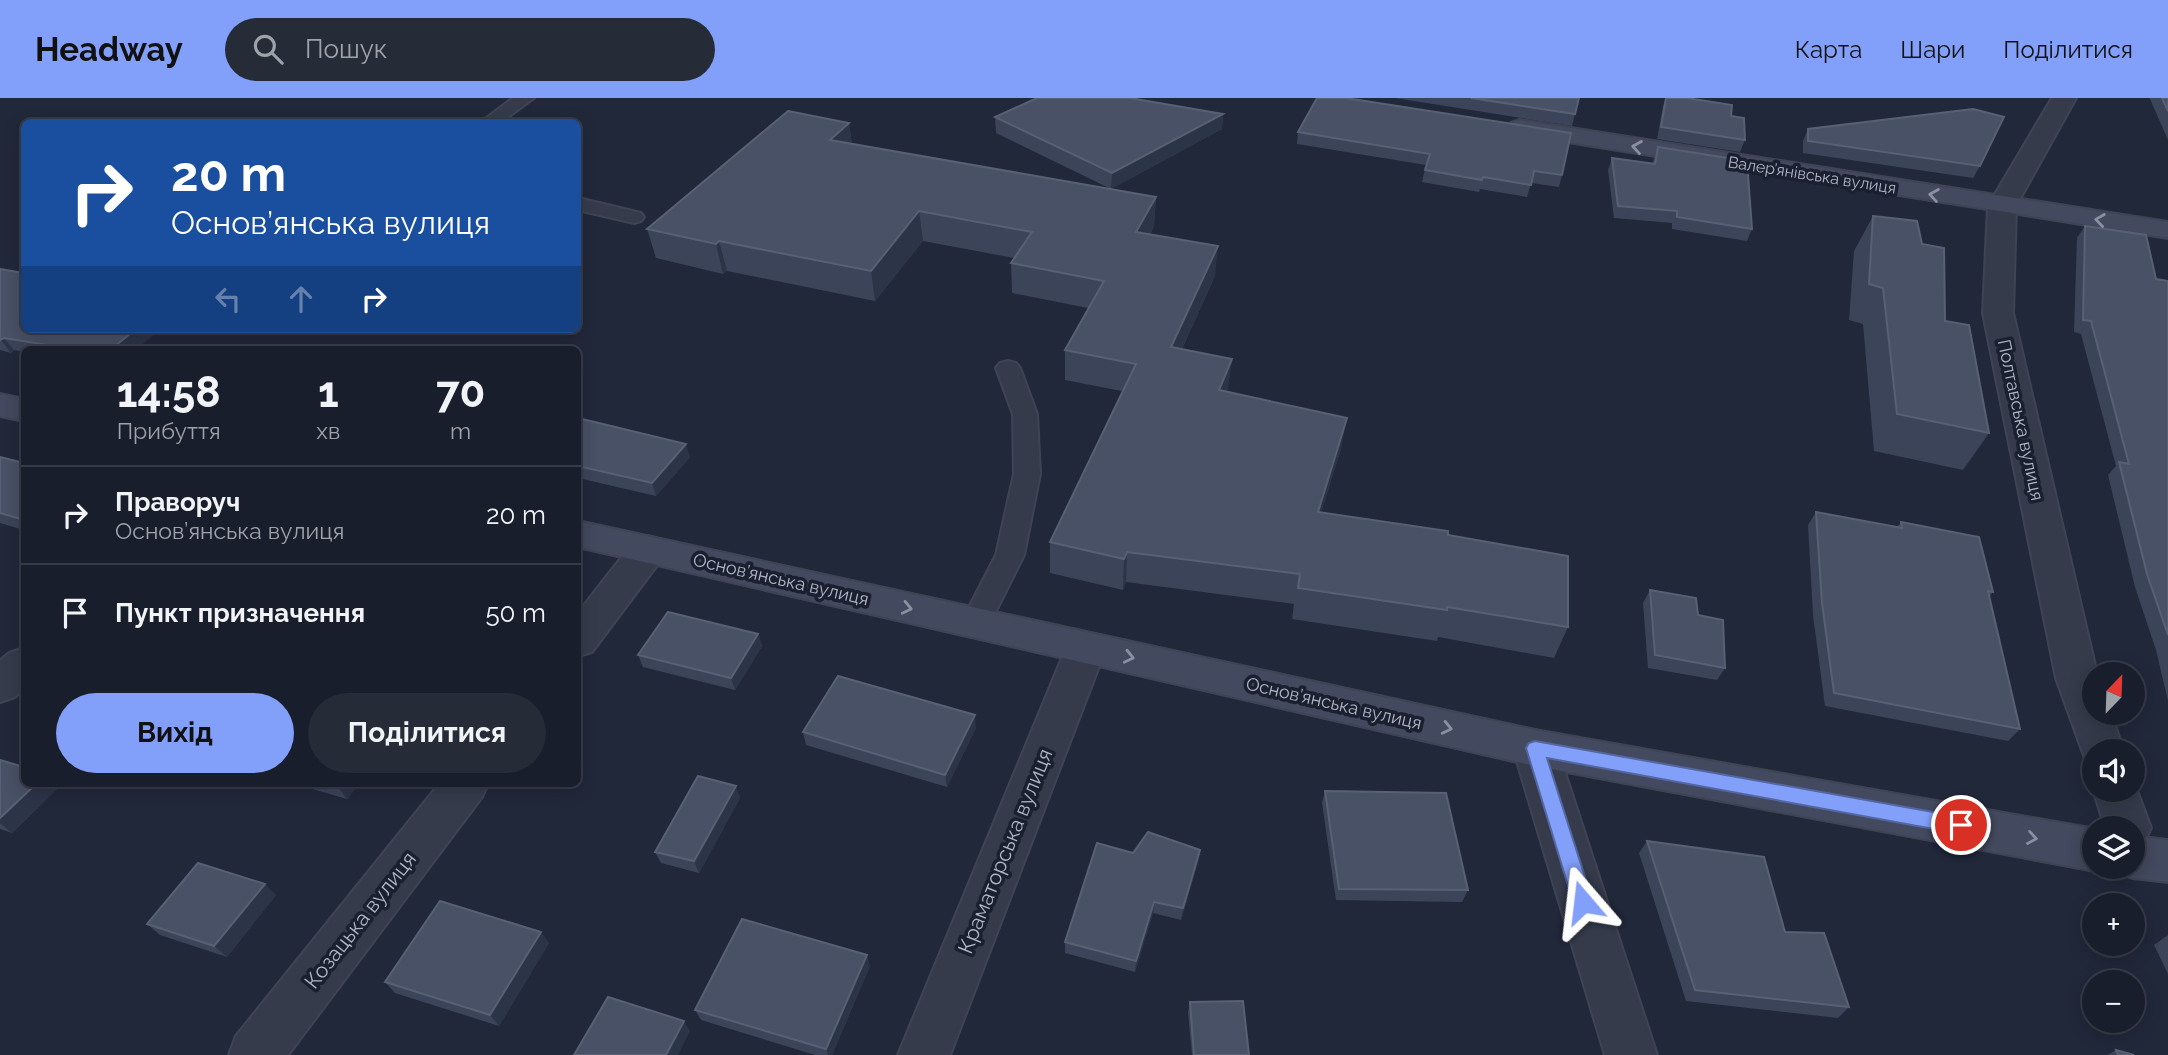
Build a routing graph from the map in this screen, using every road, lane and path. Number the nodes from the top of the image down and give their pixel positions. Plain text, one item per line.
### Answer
1 (525, 98) edge
2 (2064, 98) edge
3 (494, 119) edge
4 (1496, 124) edge
5 (581, 205) edge
6 (2002, 206) junction
7 (634, 217) dead end
8 (2168, 230) edge
9 (1008, 368) dead end
10 (0, 405) edge
11 (21, 409) edge
12 (581, 535) edge
13 (648, 550) junction
14 (976, 623) junction
15 (581, 636) edge
16 (1086, 648) junction
17 (21, 667) edge
18 (0, 685) edge
19 (2098, 739) edge
20 (1535, 748) junction
21 (464, 787) edge
22 (2082, 840) edge
23 (255, 1055) edge
24 (924, 1055) edge
25 (1631, 1055) edge

1 - 3 lane
2 - 6 street, Полтавська вулиця
6 -> 4 street, Валер’янівська вулиця
5 - 7 lane
8 -> 6 street, Валер’янівська вулиця
6 - 19 street, Полтавська вулиця
9 - 14 lane
10 - 11 street
12 - 13 street, Основ’янська вулиця
13 -> 14 street, Основ’янська вулиця
13 - 15 street
14 - 16 street, Основ’янська вулиця
16 -> 20 street, Основ’янська вулиця
16 - 24 street, Краматорська вулиця
17 - 18 street
20 -> 22 street, Основ’янська вулиця
20 - 25 street
21 - 23 street, Козацька вулиця

